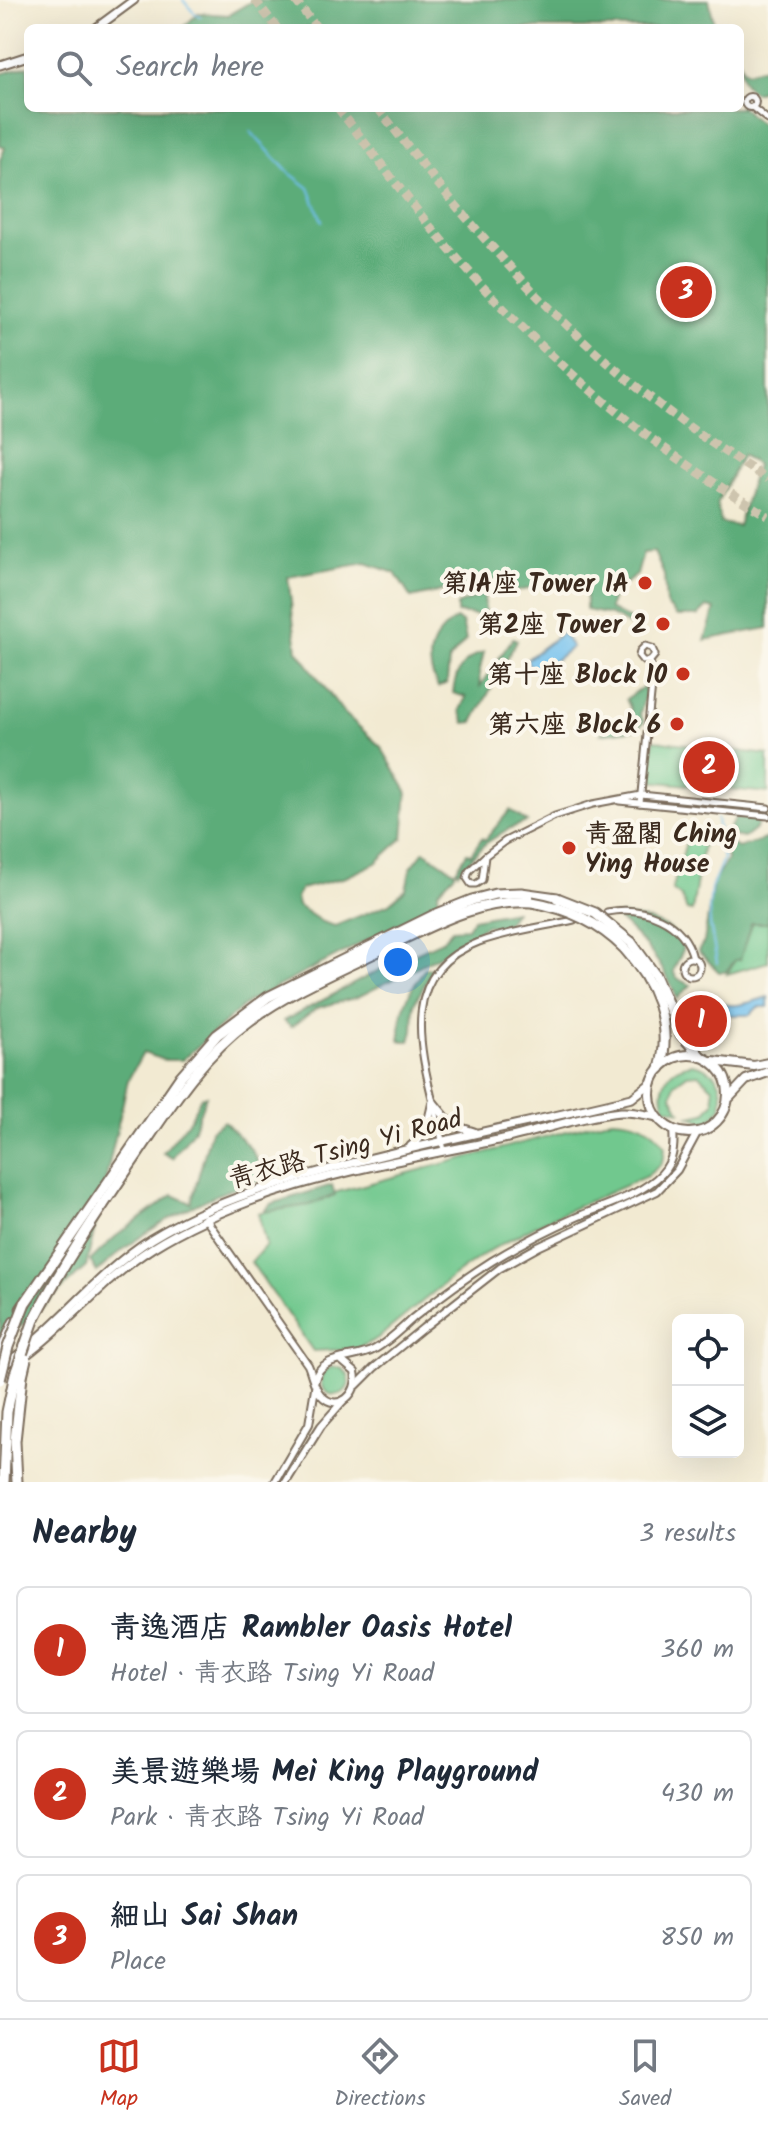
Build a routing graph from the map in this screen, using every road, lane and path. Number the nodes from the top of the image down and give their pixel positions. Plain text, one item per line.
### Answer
1 (134, 0) edge
2 (101, 24) edge
3 (24, 57) edge
4 (0, 65) edge
5 (752, 107) dead end
6 (768, 120) edge
7 (650, 661) dead end
8 (641, 795) junction
9 (618, 801) junction
10 (640, 803) junction
11 (768, 808) edge
12 (768, 816) edge
13 (485, 856) junction
14 (607, 912) dead end
15 (574, 920) dead end
16 (628, 945) junction
17 (693, 958) dead end
18 (700, 1056) junction
19 (711, 1061) junction
20 (768, 1063) edge
21 (660, 1068) junction
22 (768, 1072) edge
23 (651, 1083) junction
24 (729, 1097) junction
25 (433, 1102) junction
26 (657, 1117) junction
27 (673, 1130) junction
28 (480, 1133) junction
29 (697, 1133) junction
30 (442, 1141) junction
31 (139, 1144) junction
32 (405, 1149) junction
33 (444, 1151) junction
34 (201, 1212) junction
35 (206, 1220) junction
36 (25, 1303) junction
37 (34, 1320) junction
38 (0, 1355) edge
39 (338, 1360) junction
40 (308, 1365) junction
41 (320, 1367) junction
42 (0, 1370) edge
43 (0, 1380) edge
44 (315, 1383) junction
45 (356, 1386) junction
46 (343, 1401) junction
47 (0, 1454) edge
48 (4, 1482) edge
49 (17, 1482) edge
50 (275, 1482) edge
51 (286, 1482) edge

1 - 2 main road
3 - 4 main road
5 - 6 street
7 - 8 street
8 - 9 street
8 - 10 street
8 - 11 street
9 - 10 street
9 - 13 street
10 - 12 street
13 - 13 street
14 - 17 street
15 - 25 street
16 - 18 highway
16 - 21 highway
16 - 31 highway, bridge
16 - 31 highway, bridge
18 - 19 main road
18 - 21 main road
19 - 20 main road
19 - 24 main road
21 - 23 main road
22 - 24 main road
23 - 26 main road
23 - 28 main road, 青衣路 Tsing Yi Road
24 - 29 main road
25 - 28 main road
25 - 30 street
25 - 32 main road
26 - 27 main road
26 - 33 main road, 青衣路 Tsing Yi Road
27 - 29 main road
27 - 39 street
28 - 30 main road, 青衣路 Tsing Yi Road
29 - 45 street
30 - 32 main road, 青衣路 Tsing Yi Road
30 - 33 street
31 - 36 highway
31 - 37 highway
32 - 34 main road, 青衣路 Tsing Yi Road
33 - 35 main road, 青衣路 Tsing Yi Road
34 - 35 street
34 - 42 main road, 青衣路 Tsing Yi Road
35 - 40 street
35 - 42 main road, 青衣路 Tsing Yi Road
36 - 38 highway, bridge
36 - 43 highway, bridge
37 - 48 highway, bridge
37 - 49 highway, bridge
39 - 41 street
39 - 45 street
40 - 41 street
40 - 44 street
41 - 44 street
44 - 46 street
44 - 50 street
45 - 46 street
46 - 51 street
47 - 48 highway

